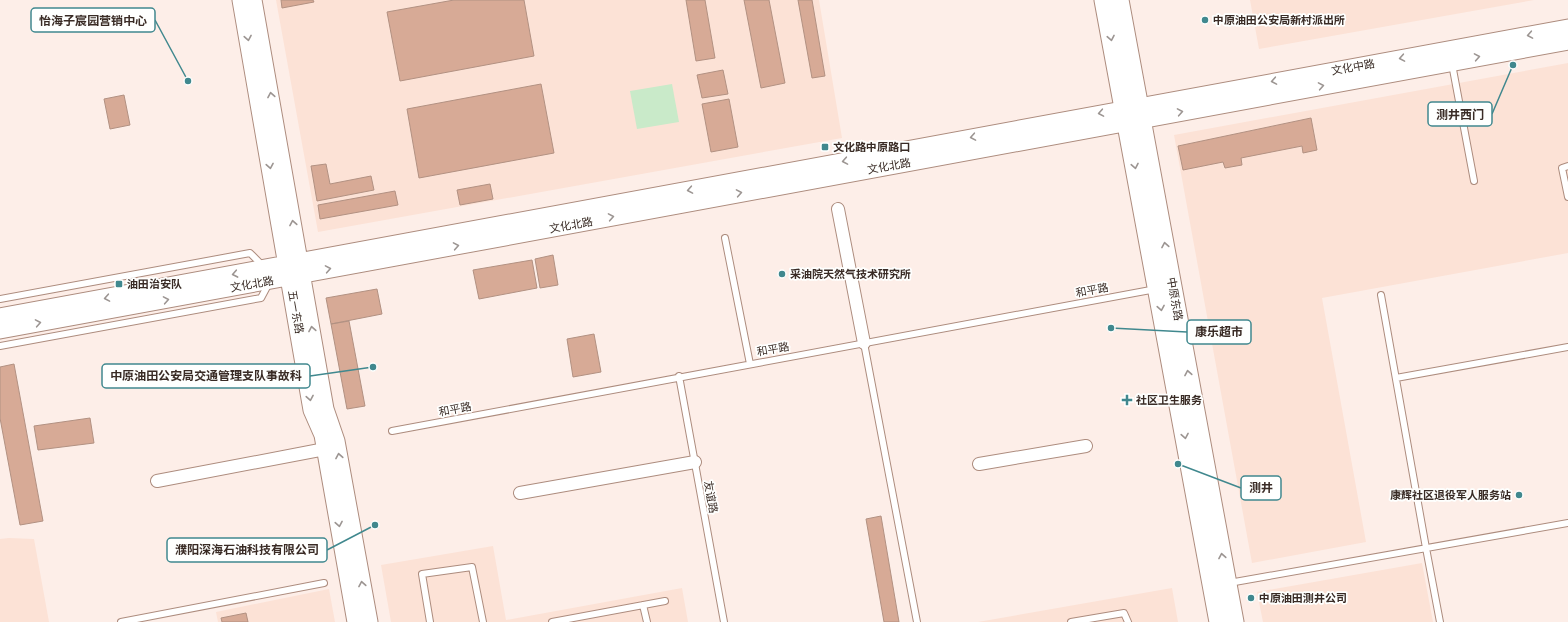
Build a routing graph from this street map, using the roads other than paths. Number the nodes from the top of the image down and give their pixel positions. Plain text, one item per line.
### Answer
1 (241, 0) edge
2 (254, 0) edge
3 (1104, 0) edge
4 (1119, 0) edge
5 (1568, 28) edge
6 (1568, 41) edge
7 (1450, 56) junction
8 (1133, 114) junction
9 (1568, 166) edge
10 (1474, 181) dead end
11 (1568, 197) edge
12 (838, 209) dead end
13 (725, 238) dead end
14 (295, 269) junction
15 (268, 274) junction
16 (1158, 288) junction
17 (1381, 294) dead end
18 (0, 299) edge
19 (0, 317) edge
20 (0, 330) edge
21 (864, 343) junction
22 (0, 346) edge
23 (1568, 347) edge
24 (750, 364) junction
25 (679, 376) junction
26 (1396, 378) junction
27 (392, 430) dead end
28 (1086, 446) dead end
29 (325, 449) junction
30 (695, 462) junction
31 (979, 464) dead end
32 (157, 481) dead end
33 (520, 493) dead end
34 (1568, 522) edge
35 (1426, 548) junction
36 (324, 583) dead end
37 (1227, 584) junction
38 (665, 601) dead end
39 (643, 605) junction
40 (121, 622) edge
41 (356, 622) edge
42 (369, 622) edge
43 (430, 622) edge
44 (483, 622) edge
45 (552, 622) edge
46 (647, 622) edge
47 (724, 622) edge
48 (917, 622) edge
49 (1071, 622) edge
50 (1128, 622) edge
51 (1219, 622) edge
52 (1234, 622) edge
53 (1440, 622) edge

1 -> 14 street, 五一东路
14 -> 2 street, 五一东路
3 -> 8 main road, 中原东路
4 - 8 main road, 中原东路
5 -> 7 street, 文化中路
7 -> 6 street, 文化中路
7 - 8 street, 文化中路
7 - 10 lane
8 - 14 street, 文化北路
8 -> 16 main road, 中原东路
37 -> 8 main road, 中原东路
9 - 11 lane
12 - 21 street
13 - 24 lane
14 - 15 street, 文化北路
14 -> 29 street, 五一东路
42 -> 14 street, 五一东路
15 - 18 lane
15 -> 19 street, 文化北路
20 -> 15 street, 文化北路
15 - 22 lane
16 - 21 lane, 和平路
16 -> 51 main road, 中原东路
17 - 26 lane
21 - 24 lane, 和平路
21 - 48 lane
23 - 26 lane
24 - 25 lane, 和平路
25 - 27 lane, 和平路
25 - 30 lane, 友谊路
26 - 35 lane
28 - 31 street
29 - 32 street
29 -> 41 street, 五一东路
30 - 33 street
30 - 47 lane, 友谊路
34 - 35 lane
35 - 37 lane
35 - 53 lane
36 - 40 lane
37 - 52 main road, 中原东路
38 - 39 lane
39 - 45 lane
39 - 46 lane
43 - 44 lane
49 - 50 lane

